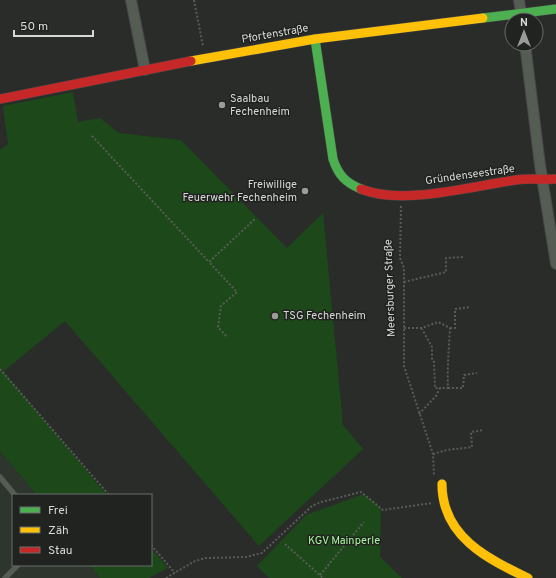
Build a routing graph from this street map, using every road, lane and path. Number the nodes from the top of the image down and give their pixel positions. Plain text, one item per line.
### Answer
1 (131, 0) edge
2 (194, 0) edge
3 (519, 0) edge
4 (556, 9) edge
5 (520, 12) edge
6 (543, 12) edge
7 (504, 19) edge
8 (315, 39) junction
9 (526, 52) edge
10 (205, 58) junction
11 (145, 70) junction
12 (0, 99) edge
13 (92, 136) dead end
14 (542, 179) junction
15 (556, 179) edge
16 (401, 195) junction
17 (256, 218) dead end
18 (464, 257) dead end
19 (209, 262) junction
20 (556, 264) edge
21 (404, 282) junction
22 (470, 307) dead end
23 (404, 328) junction
24 (422, 328) junction
25 (450, 328) junction
26 (226, 336) dead end
27 (0, 369) edge
28 (477, 373) dead end
29 (440, 388) junction
30 (448, 388) junction
31 (419, 414) junction
32 (484, 430) dead end
33 (433, 454) junction
34 (0, 477) edge
35 (441, 480) joint
36 (14, 494) edge
37 (108, 494) edge
38 (443, 502) junction
39 (364, 522) dead end
40 (285, 544) dead end
41 (152, 546) edge
42 (17, 566) edge
43 (175, 573) junction
44 (320, 575) junction
45 (5, 578) edge
46 (166, 578) edge
47 (324, 578) edge
48 (528, 578) edge

1 - 11 street
2 - 10 path
3 - 5 street
4 - 6 street, Pfortenstraße
7 - 8 street, Pfortenstraße
8 - 10 street, Pfortenstraße
8 - 16 street, Gründenseestraße
9 - 14 street
10 - 11 street, Pfortenstraße
11 - 12 street, Pfortenstraße
13 - 19 path
14 - 15 street, Gründenseestraße
14 - 16 street, Gründenseestraße
14 - 20 street
16 - 21 path, Meersburger Straße
17 - 19 path
18 - 21 path
19 - 26 path
21 - 23 path, Meersburger Straße
22 - 25 path
23 - 24 path
23 - 31 path, Meersburger Straße
24 - 25 path
24 - 29 path
25 - 30 path
27 - 37 path
28 - 30 path
29 - 30 path
29 - 31 path
31 - 33 path, Meersburger Straße
32 - 33 path
33 - 35 path, Meersburger Straße
34 - 36 lane
35 - 38 street
38 - 43 path
38 - 48 street
39 - 44 path
40 - 44 path
41 - 43 path
42 - 45 lane
43 - 46 path
44 - 47 path

